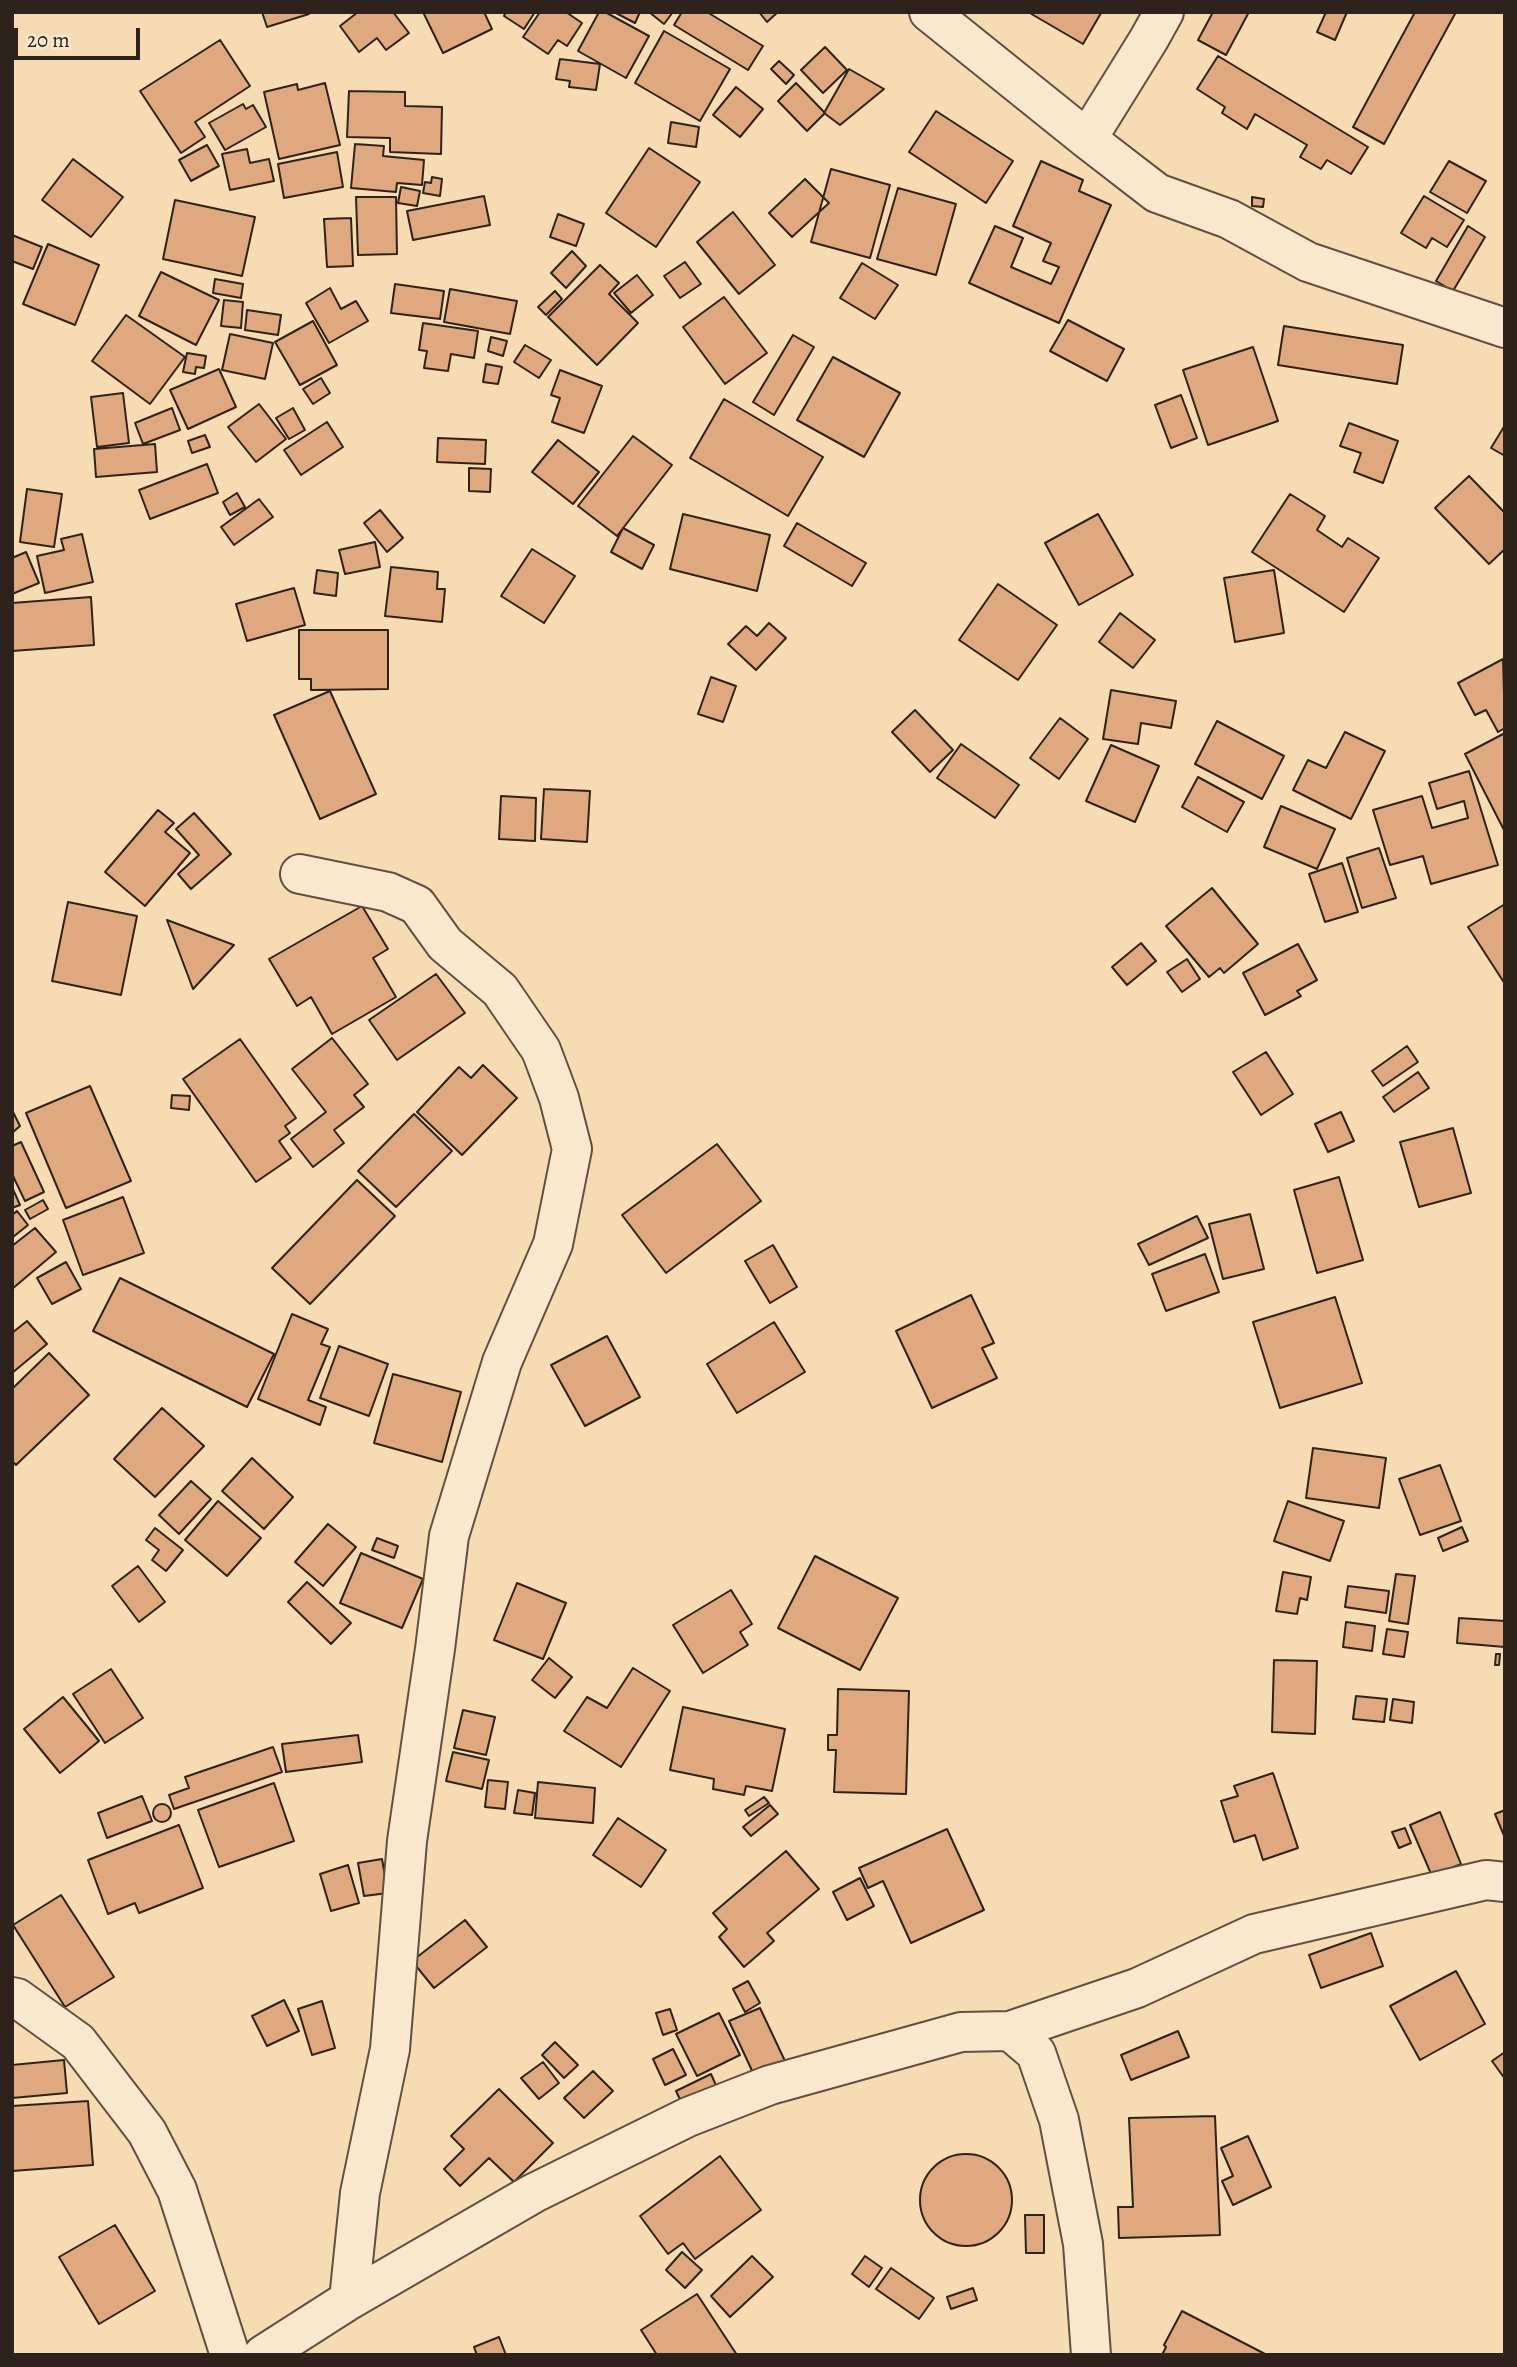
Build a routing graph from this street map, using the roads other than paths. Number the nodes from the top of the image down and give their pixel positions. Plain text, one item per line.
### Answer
1 (929, 12) edge
2 (1164, 12) edge
3 (1087, 139) junction
4 (1505, 328) edge
5 (300, 874) dead end
6 (1505, 1882) edge
7 (12, 1997) edge
8 (1010, 2031) junction
9 (349, 2300) junction
10 (230, 2355) edge
11 (263, 2355) edge
12 (1091, 2355) edge

1 - 3 street
2 - 3 street
3 - 4 street
5 - 9 street
6 - 8 street
7 - 10 street
8 - 9 street
8 - 12 street
9 - 11 street

